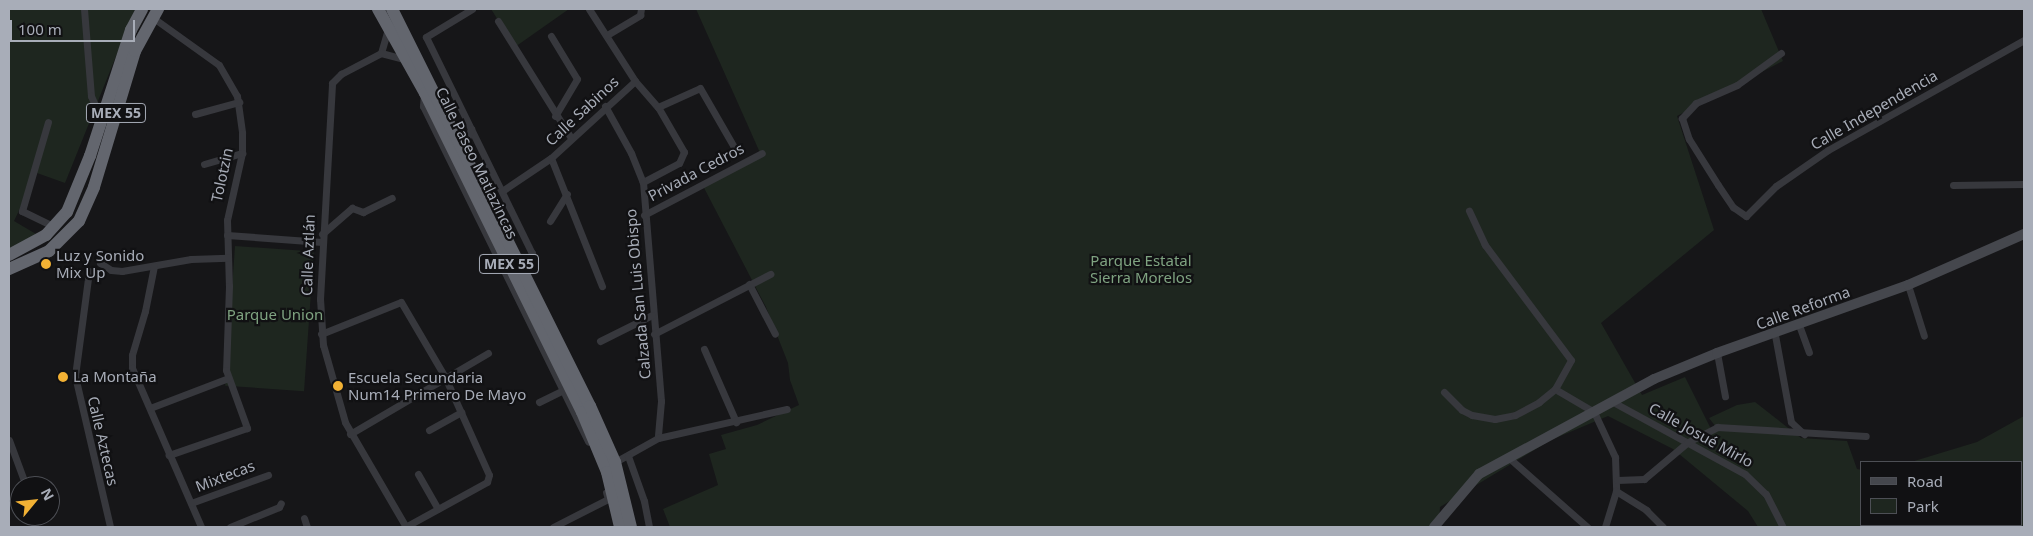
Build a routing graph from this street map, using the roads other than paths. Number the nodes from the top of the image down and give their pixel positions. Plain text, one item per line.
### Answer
1 (84, 9) edge
2 (378, 9) edge
3 (392, 9) edge
4 (472, 9) edge
5 (589, 9) edge
6 (641, 9) edge
7 (151, 11) edge
8 (498, 21) dead end
9 (389, 25) junction
10 (607, 35) junction
11 (551, 36) dead end
12 (2024, 40) edge
13 (381, 53) junction
14 (1781, 53) dead end
15 (408, 60) junction
16 (635, 81) junction
17 (425, 94) junction
18 (239, 102) junction
19 (605, 106) junction
20 (658, 107) junction
21 (195, 114) dead end
22 (555, 116) junction
23 (102, 120) junction
24 (48, 122) dead end
25 (472, 129) junction
26 (110, 131) junction
27 (571, 138) junction
28 (734, 147) dead end
29 (463, 148) junction
30 (242, 153) junction
31 (762, 153) dead end
32 (551, 158) junction
33 (204, 164) dead end
34 (643, 182) junction
35 (2024, 184) edge
36 (1953, 185) dead end
37 (502, 191) junction
38 (567, 194) junction
39 (392, 198) dead end
40 (1469, 210) dead end
41 (644, 215) junction
42 (550, 221) dead end
43 (56, 227) junction
44 (2024, 234) edge
45 (226, 235) junction
46 (322, 238) junction
47 (9, 255) edge
48 (228, 258) junction
49 (100, 263) dead end
50 (154, 266) junction
51 (10, 271) edge
52 (89, 271) dead end
53 (525, 274) junction
54 (770, 274) dead end
55 (749, 284) junction
56 (1908, 285) junction
57 (602, 286) dead end
58 (652, 315) junction
59 (1799, 325) junction
60 (321, 334) junction
61 (654, 334) junction
62 (775, 334) dead end
63 (1775, 335) junction
64 (1924, 336) dead end
65 (600, 341) dead end
66 (557, 349) junction
67 (704, 349) dead end
68 (1809, 352) dead end
69 (488, 353) dead end
70 (1717, 353) junction
71 (445, 376) junction
72 (228, 378) junction
73 (566, 388) junction
74 (1555, 389) junction
75 (1444, 392) dead end
76 (1725, 396) dead end
77 (539, 402) dead end
78 (1613, 402) junction
79 (150, 408) junction
80 (788, 408) dead end
81 (461, 412) junction
82 (1594, 412) junction
83 (736, 422) junction
84 (429, 430) dead end
85 (350, 434) junction
86 (1804, 434) junction
87 (1866, 436) dead end
88 (658, 438) junction
89 (9, 440) edge
90 (1688, 442) junction
91 (169, 455) junction
92 (628, 456) junction
93 (1508, 457) junction
94 (615, 462) junction
95 (268, 474) dead end
96 (418, 474) dead end
97 (22, 476) edge
98 (1618, 480) junction
99 (1616, 491) junction
100 (281, 502) dead end
101 (191, 503) junction
102 (438, 509) junction
103 (304, 518) dead end
104 (110, 527) edge
105 (201, 527) edge
106 (230, 527) edge
107 (307, 527) edge
108 (406, 527) edge
109 (553, 527) edge
110 (620, 527) edge
111 (631, 527) edge
112 (649, 527) edge
113 (1434, 527) edge
114 (1587, 527) edge
115 (1606, 527) edge
116 (1663, 527) edge
117 (1783, 527) edge

1 - 23 street
2 - 9 highway, Calle Paseo Matlazincas / MEX 55
3 - 29 highway, Calle Paseo Matlazincas / MEX 55
4 - 25 street
5 - 10 street, Calle Sabinos
6 - 10 street
7 - 18 street, Tolotzin
7 - 23 highway, MEX 55
7 - 26 highway, MEX 55
8 - 22 street
9 - 13 street
9 - 15 highway, Calle Paseo Matlazincas / MEX 55
10 - 16 street, Calle Sabinos
11 - 22 street
12 - 14 street, Calle Independencia
13 - 15 street
13 - 46 street, Calle Aztlán
15 - 17 highway, Calle Paseo Matlazincas / MEX 55
16 - 19 street, Calle Sabinos
16 - 20 street
17 - 66 highway, Calle Paseo Matlazincas / MEX 55
17 - 73 street
18 - 21 street
18 - 30 street, Tolotzin
19 - 27 street, Calle Sabinos
19 - 34 street, Calzada San Luis Obispo
20 - 28 street
20 - 34 street
22 - 27 street
23 - 26 street
23 - 43 highway, MEX 55
24 - 43 street
25 - 29 street
25 - 37 street
26 - 51 highway, MEX 55
27 - 32 street, Calle Sabinos
29 - 53 highway, Calle Paseo Matlazincas / MEX 55
30 - 33 street
30 - 45 street, Tolotzin
31 - 41 street, Privada Cedros
32 - 37 street, Calle Sabinos
32 - 38 street
34 - 41 street, Calzada San Luis Obispo
35 - 36 street
37 - 53 street
38 - 42 street
38 - 57 street
39 - 46 street
40 - 74 street
41 - 58 street, Calzada San Luis Obispo
43 - 47 highway, MEX 55
44 - 56 street, Calle Reforma
45 - 46 street
45 - 48 street, Tolotzin
46 - 60 street, Calle Aztlán
48 - 50 street
48 - 72 street, Tolotzin
49 - 50 street
50 - 79 street
52 - 104 street, Calle Aztecas
53 - 66 highway, Calle Paseo Matlazincas / MEX 55
54 - 55 street
55 - 61 street
55 - 62 street
56 - 59 street, Calle Reforma
56 - 64 street
58 - 61 street, Calzada San Luis Obispo
58 - 65 street
59 - 63 street, Calle Reforma
59 - 68 street
60 - 71 street
60 - 85 street, Calle Aztlán
61 - 88 street, Calzada San Luis Obispo
63 - 70 street, Calle Reforma
63 - 86 street
66 - 73 highway, Calle Paseo Matlazincas / MEX 55
66 - 94 highway, Calle Paseo Matlazincas / MEX 55
67 - 83 street
69 - 71 street
70 - 76 street
70 - 78 street, Calle Reforma
71 - 81 street
71 - 85 street
72 - 79 street
72 - 91 street
73 - 77 street
73 - 109 street
73 - 110 highway, Calle Paseo Matlazincas / MEX 55
74 - 75 street
74 - 82 street
78 - 82 street, Calle Reforma
78 - 90 street, Calle Josué Mirlo
79 - 91 street
80 - 83 street
81 - 84 street
81 - 102 street
82 - 93 street, Calle Reforma
82 - 98 street
83 - 88 street
85 - 108 street, Calle Aztlán
86 - 87 street
86 - 90 street
88 - 92 street
89 - 97 street
90 - 98 street
90 - 117 street, Calle Josué Mirlo
91 - 101 street
92 - 94 street
92 - 112 street
93 - 113 street, Calle Reforma
93 - 114 street
94 - 111 highway, Calle Paseo Matlazincas / MEX 55
95 - 101 street, Mixtecas
96 - 102 street
98 - 99 street
99 - 115 street
99 - 116 street
100 - 106 street
101 - 105 street
102 - 108 street
103 - 107 street

